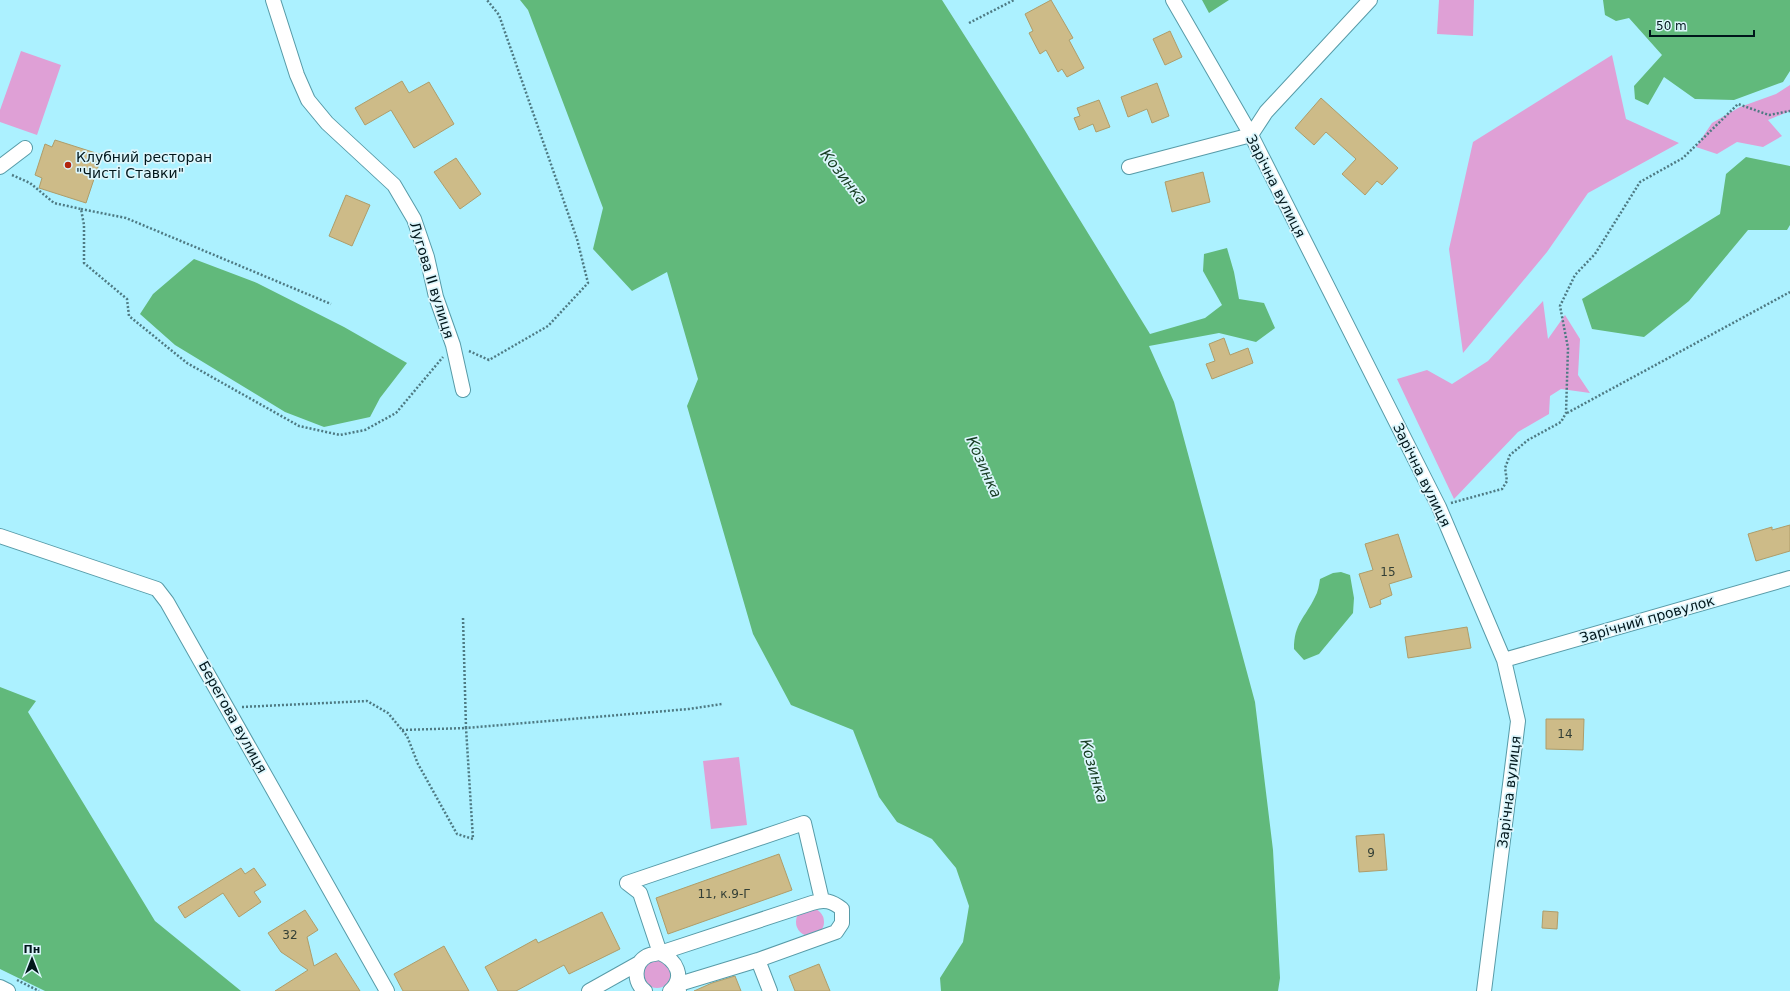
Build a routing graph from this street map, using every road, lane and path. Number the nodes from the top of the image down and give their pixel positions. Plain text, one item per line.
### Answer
1 (273, 0) edge
2 (486, 0) edge
3 (1014, 0) edge
4 (1173, 0) edge
5 (1370, 0) edge
6 (969, 23) dead end
7 (1790, 111) edge
8 (1251, 135) junction
9 (25, 148) dead end
10 (1129, 168) dead end
11 (3, 170) edge
12 (81, 210) junction
13 (1790, 292) edge
14 (331, 304) dead end
15 (453, 345) junction
16 (463, 390) dead end
17 (1566, 413) junction
18 (1439, 506) junction
19 (0, 536) edge
20 (1790, 578) edge
21 (463, 618) dead end
22 (1504, 660) junction
23 (722, 704) dead end
24 (228, 708) junction
25 (466, 728) junction
26 (401, 730) junction
27 (822, 900) junction
28 (660, 953) junction
29 (758, 960) junction
30 (639, 963) junction
31 (11, 977) dead end
32 (0, 987) edge
33 (675, 989) edge
34 (8, 991) edge
35 (39, 991) edge
36 (387, 991) edge
37 (589, 991) edge
38 (645, 991) edge
39 (770, 991) edge
40 (1484, 991) edge

1 - 15 street, Лугова II вулиця
2 - 15 path
3 - 6 path
4 - 8 street, Зарічна вулиця
5 - 8 street
7 - 17 path
8 - 10 street
8 - 18 street, Зарічна вулиця
9 - 11 street
11 - 12 path
12 - 14 path
12 - 15 path
13 - 17 path
15 - 16 street, Лугова II вулиця
17 - 18 path
18 - 22 street, Зарічна вулиця
19 - 24 street, Берегова вулиця
20 - 22 street, Зарічний провулок
21 - 25 path
22 - 40 street, Зарічна вулиця
23 - 25 path
24 - 26 path
24 - 36 street, Берегова вулиця
25 - 26 path
25 - 26 path
27 - 28 street
27 - 28 street
27 - 29 street
28 - 30 street
28 - 33 street
29 - 33 street
29 - 39 street
30 - 37 street
30 - 38 street
31 - 35 path
32 - 34 street

